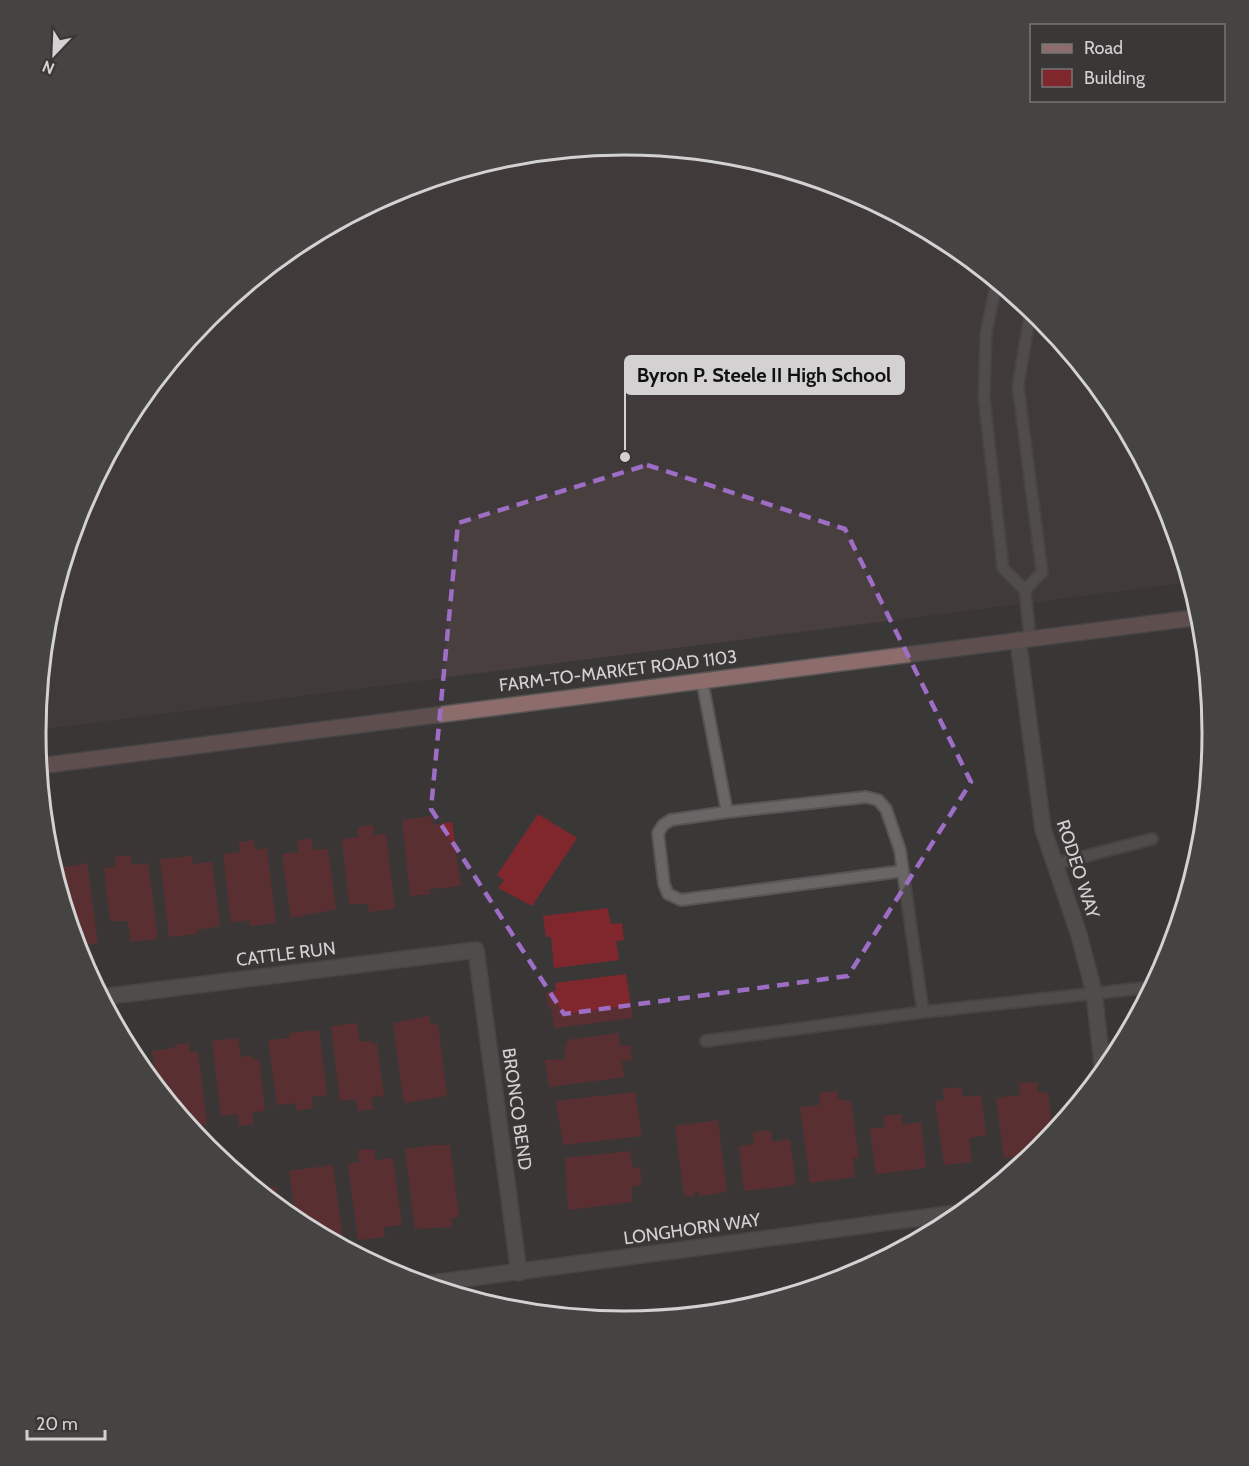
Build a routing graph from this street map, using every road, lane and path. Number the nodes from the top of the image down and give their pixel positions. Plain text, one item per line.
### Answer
1 (995, 289) edge
2 (1029, 320) edge
3 (1024, 590) junction
4 (1191, 618) edge
5 (1024, 639) junction
6 (702, 680) junction
7 (48, 765) edge
8 (727, 812) junction
9 (1152, 839) dead end
10 (1055, 864) junction
11 (903, 871) junction
12 (476, 950) joint
13 (1144, 988) edge
14 (1094, 992) junction
15 (110, 997) edge
16 (923, 1012) junction
17 (706, 1041) dead end
18 (1101, 1059) edge
19 (945, 1215) edge
20 (519, 1273) junction
21 (445, 1282) edge

1 - 3 lane
2 - 3 lane
3 - 5 lane
4 - 5 main road, FARM-TO-MARKET ROAD 1103
5 - 6 main road, FARM-TO-MARKET ROAD 1103
5 - 10 street, RODEO WAY
6 - 7 main road, FARM-TO-MARKET ROAD 1103
6 - 8 lane
8 - 11 lane
8 - 11 lane
9 - 10 lane
10 - 14 street, RODEO WAY
11 - 16 lane
12 - 15 street, CATTLE RUN
12 - 20 street, BRONCO BEND
13 - 14 lane
14 - 16 lane
14 - 18 street, RODEO WAY
16 - 17 lane
19 - 20 street, LONGHORN WAY
20 - 21 street, LONGHORN WAY

